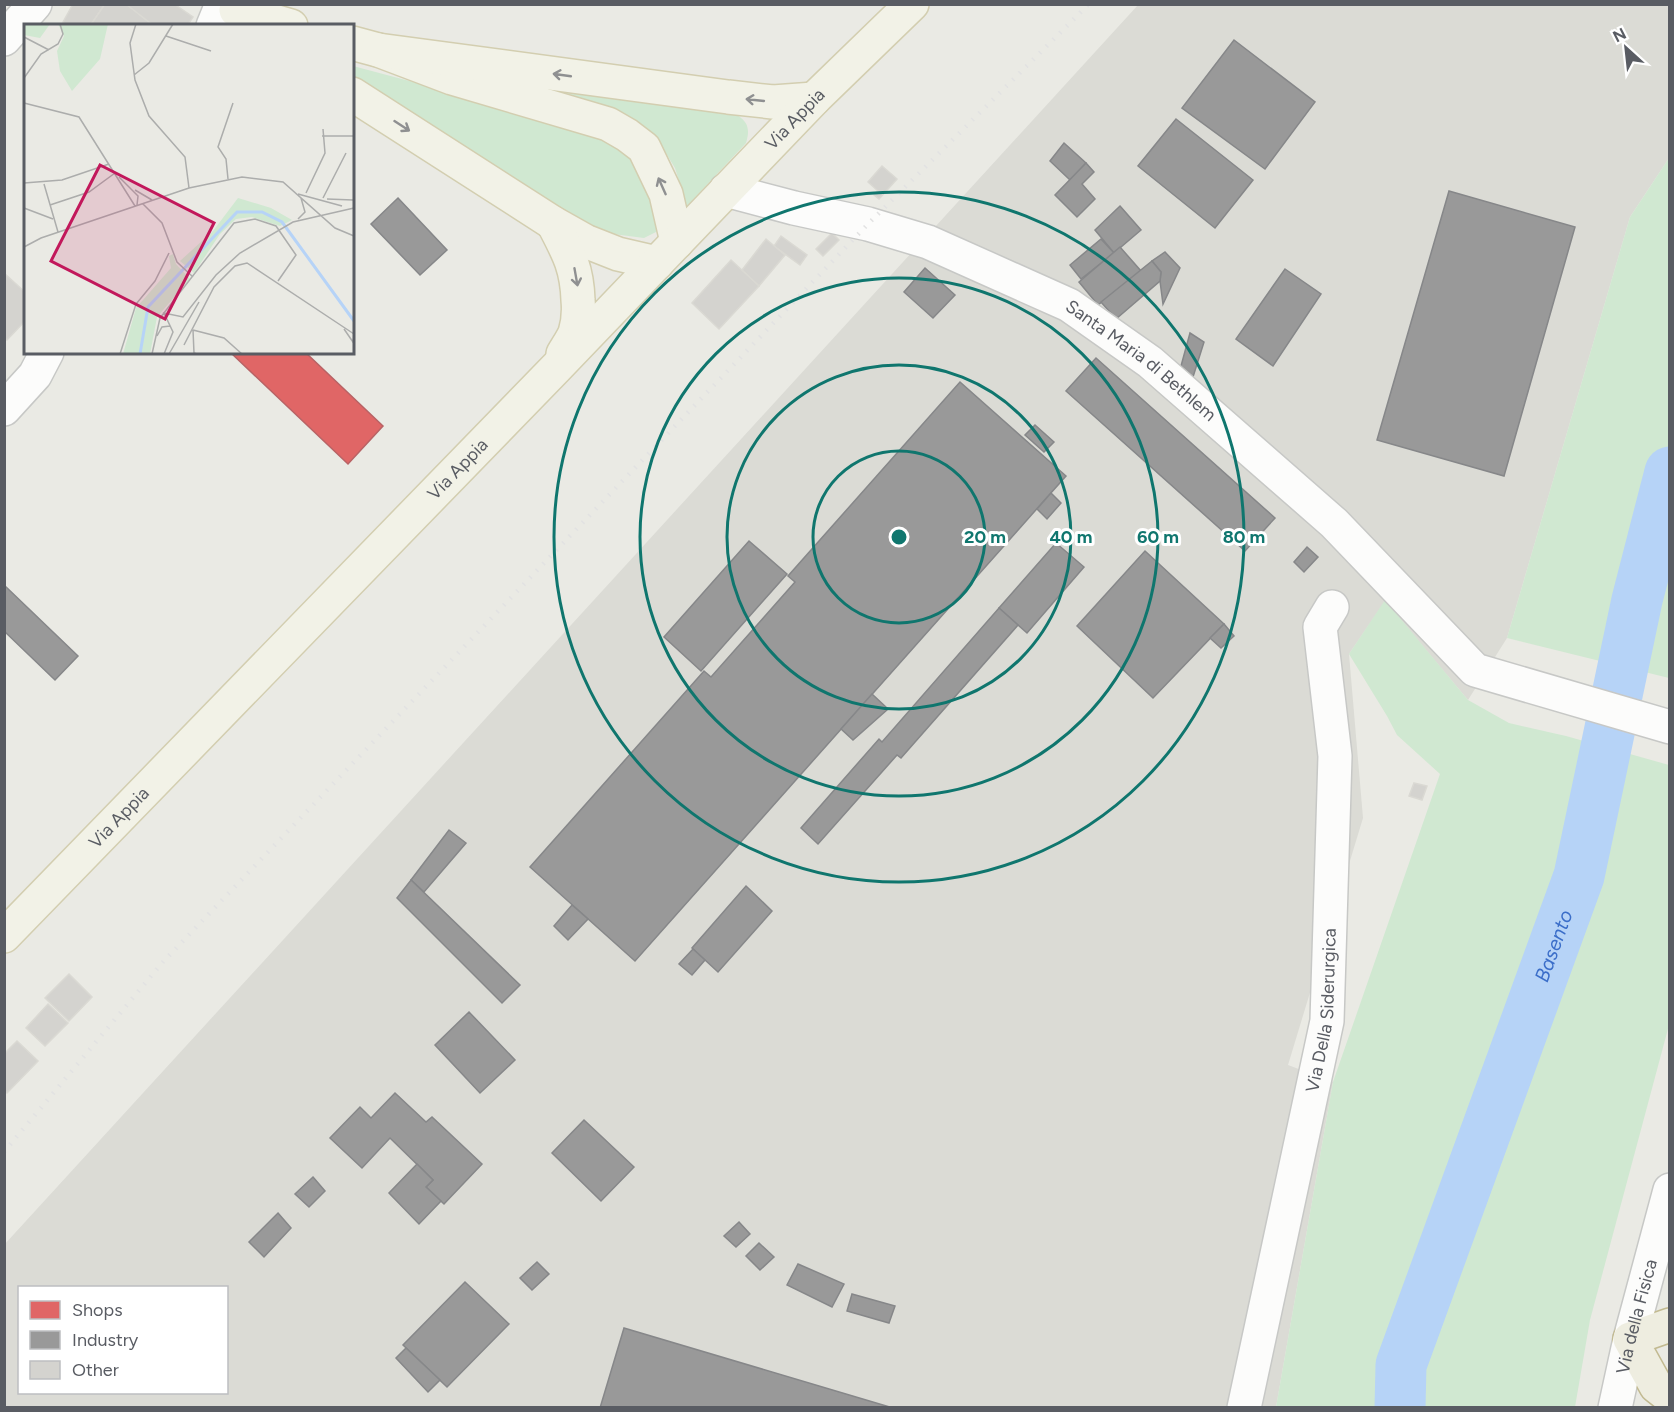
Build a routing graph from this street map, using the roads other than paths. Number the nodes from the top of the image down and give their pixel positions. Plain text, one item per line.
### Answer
1 (35, 4) edge
2 (912, 4) edge
3 (231, 14) edge
4 (281, 24) edge
5 (4, 39) edge
6 (365, 47) edge
7 (354, 95) edge
8 (814, 99) junction
9 (726, 190) junction
10 (553, 224) junction
11 (667, 252) junction
12 (46, 354) edge
13 (556, 368) junction
14 (4, 409) edge
15 (1332, 607) dead end
16 (1670, 727) edge
17 (4, 936) edge
18 (1670, 1190) edge
19 (1670, 1324) edge
20 (1630, 1339) junction
21 (1670, 1397) edge
22 (1244, 1407) edge
23 (1615, 1407) edge

1 - 5 street
2 - 8 main road, Via Appia
3 - 4 main road
8 -> 6 main road
11 -> 6 main road
7 -> 10 main road
8 - 9 main road, Via Appia
9 - 11 main road, Via Appia
9 - 16 street, Santa Maria di Bethlem
10 - 11 main road
10 -> 13 main road
11 - 13 main road, Via Appia
12 - 14 street
13 - 17 main road, Via Appia
15 - 22 street, Via Della Siderurgica
18 - 20 street, Via della Fisica
19 - 20 highway
20 - 21 highway
20 - 23 street, Via della Fisica

